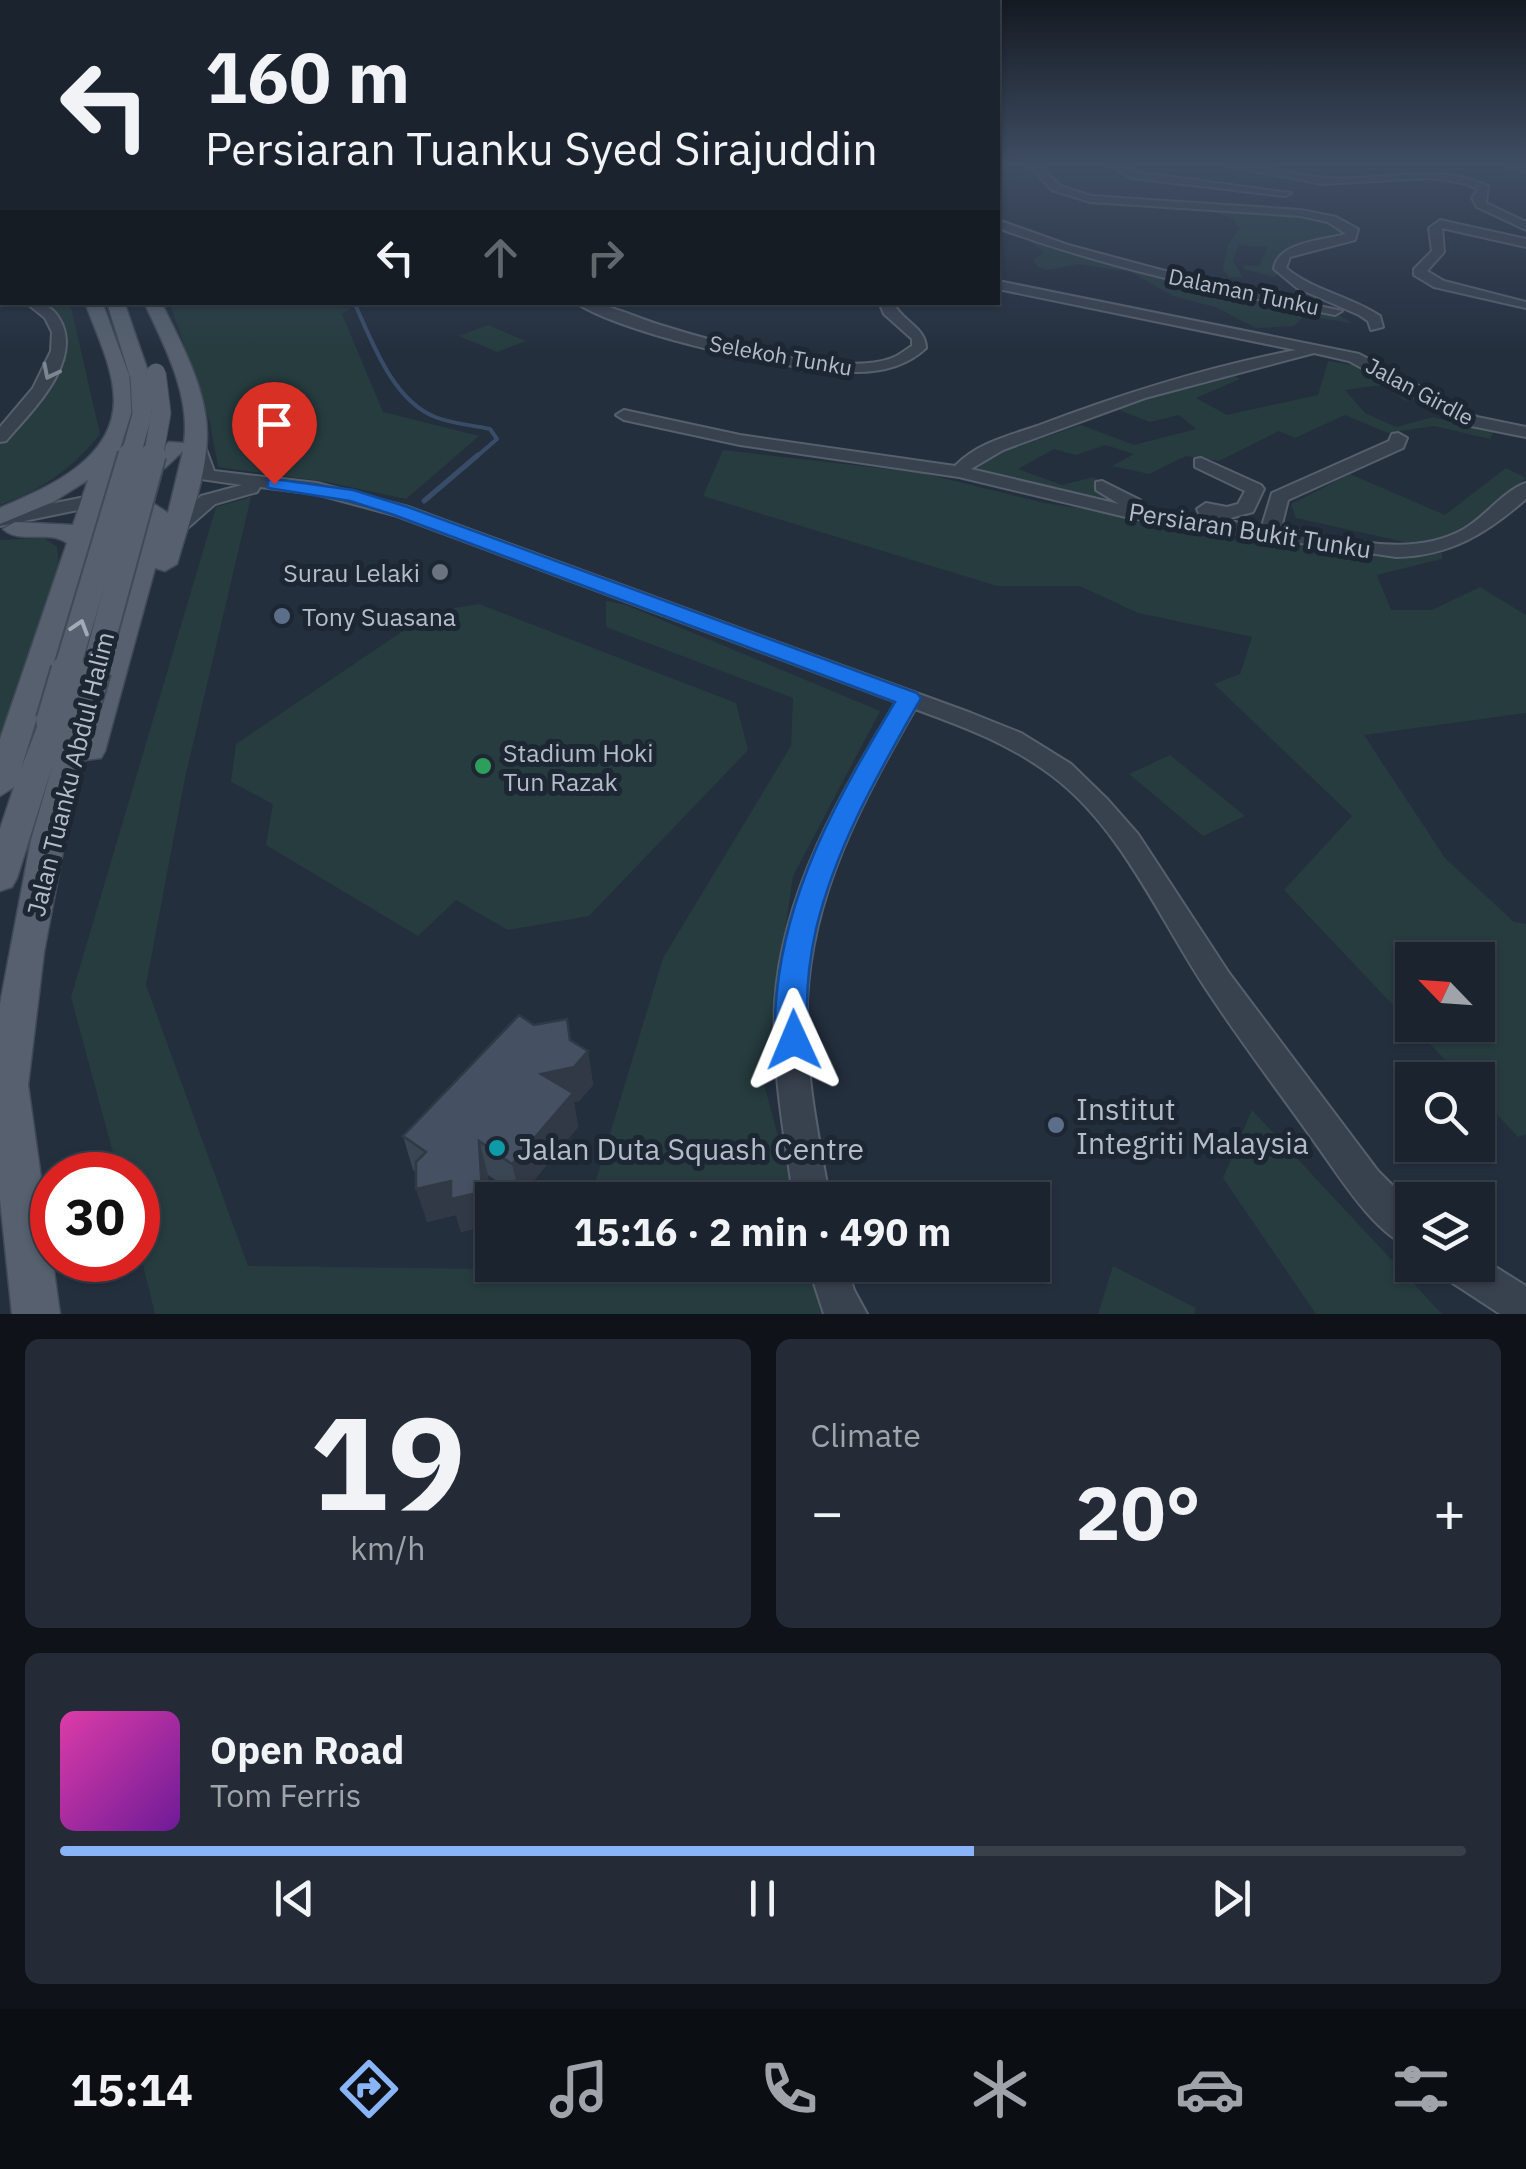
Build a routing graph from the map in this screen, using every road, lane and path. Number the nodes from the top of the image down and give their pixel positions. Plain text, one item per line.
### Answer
1 (1008, 227) edge
2 (1348, 227) edge
3 (1436, 227) edge
4 (1455, 227) edge
5 (1526, 243) edge
6 (1000, 285) edge
7 (38, 305) edge
8 (97, 305) edge
9 (98, 305) edge
10 (116, 305) edge
11 (129, 305) edge
12 (144, 305) edge
13 (153, 305) edge
14 (590, 305) edge
15 (887, 305) edge
16 (1523, 305) dead end
17 (1376, 326) junction
18 (174, 348) junction
19 (1314, 351) junction
20 (1354, 357) junction
21 (144, 370) junction
22 (624, 415) dead end
23 (1526, 432) edge
24 (0, 437) edge
25 (1398, 438) dead end
26 (114, 443) junction
27 (185, 445) junction
28 (1201, 464) dead end
29 (959, 472) junction
30 (274, 484) junction
31 (1102, 486) dead end
32 (1526, 489) edge
33 (140, 504) junction
34 (92, 509) junction
35 (1187, 514) junction
36 (4, 525) edge
37 (176, 528) junction
38 (1270, 533) junction
39 (151, 548) junction
40 (77, 553) junction
41 (909, 698) junction
42 (67, 717) junction
43 (83, 775) junction
44 (0, 785) edge
45 (0, 878) edge
46 (26, 952) junction
47 (809, 1182) edge
48 (1395, 1217) edge
49 (832, 1282) edge
50 (1485, 1282) edge
51 (1526, 1308) edge
52 (36, 1314) edge
53 (848, 1314) edge

1 - 17 street, Dalaman Tunku
2 - 17 street, Jalan Girdle
3 - 16 street
4 - 5 street
6 - 19 street
7 -> 24 street
8 - 26 main road, Jalan Tuanku Abdul Halim
9 - 21 main road
10 - 21 main road, Jalan Tuanku Abdul Halim
11 - 21 main road, Jalan Tuanku Abdul Halim
12 - 18 main road
13 - 18 main road
14 - 15 street, Selekoh Tunku
17 - 20 street, Jalan Girdle
18 - 27 main road
19 - 20 street
19 - 29 street
20 - 23 street, Jalan Girdle
21 - 42 main road, Jalan Tuanku Abdul Halim, bridge
22 - 29 street, Persiaran Bukit Tunku
25 - 38 street
26 - 27 main road
26 - 34 main road, Jalan Tuanku Abdul Halim
26 - 36 main road
27 - 30 street
27 - 33 main road
27 - 37 main road, Jalan Tuanku Abdul Halim
28 - 35 street
29 - 35 street, Persiaran Bukit Tunku
30 - 37 street
30 - 41 street
31 - 35 street
32 - 38 street, Persiaran Bukit Tunku
33 - 34 main road
33 - 39 main road
34 - 36 street
34 - 40 main road, Jalan Tuanku Abdul Halim
35 - 38 street, Persiaran Bukit Tunku
36 - 40 main road
37 - 43 main road, Jalan Tuanku Abdul Halim
39 - 40 main road
39 - 43 main road
40 - 44 main road, Jalan Tuanku Abdul Halim
41 - 47 street
41 - 48 street
42 - 45 main road, Jalan Tuanku Abdul Halim
42 - 46 main road, Jalan Tuanku Abdul Halim
43 - 46 main road
46 - 52 main road, Jalan Tuanku Abdul Halim
49 - 53 street
50 - 51 street

